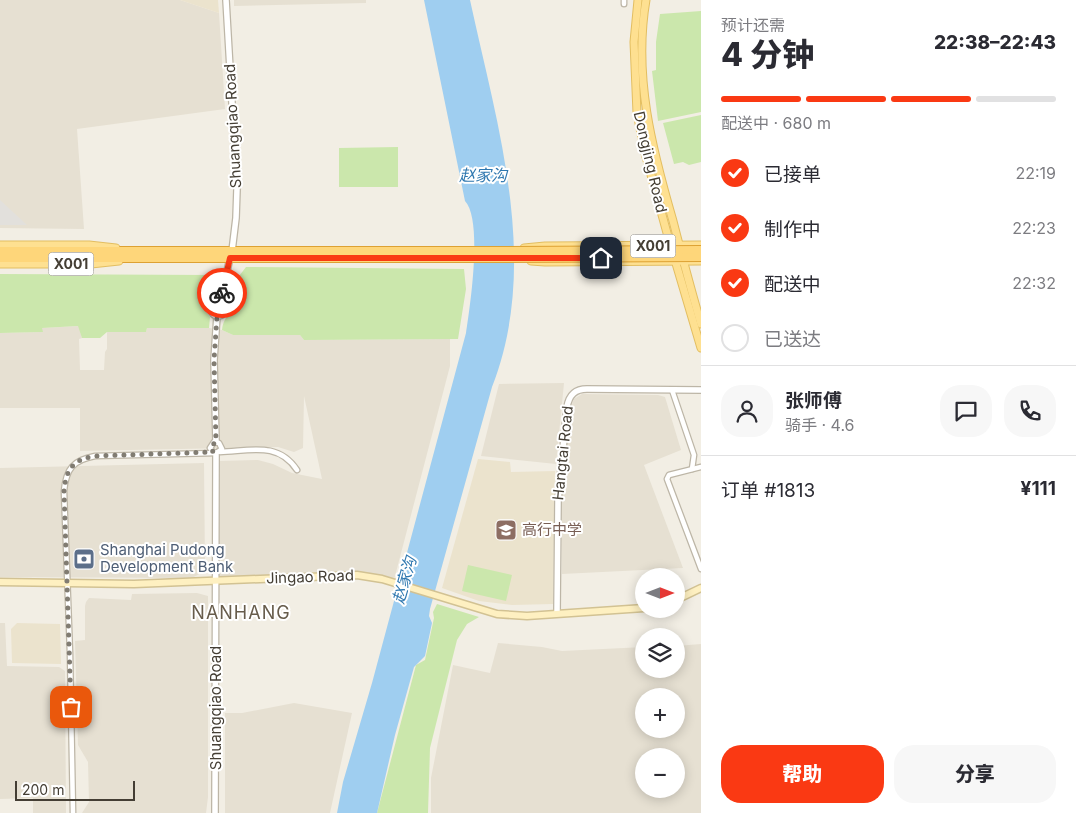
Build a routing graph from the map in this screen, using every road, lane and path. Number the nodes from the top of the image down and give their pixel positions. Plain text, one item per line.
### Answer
1 (226, 0) edge
2 (638, 0) edge
3 (646, 0) edge
4 (679, 244) junction
5 (0, 245) edge
6 (670, 245) junction
7 (701, 245) edge
8 (701, 250) edge
9 (0, 251) edge
10 (74, 254) junction
11 (501, 254) junction
12 (141, 255) junction
13 (231, 255) junction
14 (701, 257) edge
15 (0, 258) edge
16 (701, 261) edge
17 (679, 263) junction
18 (0, 264) edge
19 (220, 302) junction
20 (217, 316) junction
21 (701, 324) edge
22 (701, 348) edge
23 (672, 390) junction
24 (701, 390) edge
25 (216, 442) junction
26 (216, 453) junction
27 (701, 467) edge
28 (692, 469) junction
29 (296, 470) dead end
30 (701, 568) edge
31 (216, 581) junction
32 (0, 582) edge
33 (66, 583) junction
34 (701, 588) edge
35 (685, 596) edge
36 (635, 609) edge
37 (557, 613) junction
38 (73, 813) edge
39 (215, 813) edge

1 - 13 street, Shuangqiao Road
2 - 6 main road, Dongjing Road
3 - 4 main road, Dongjing Road
4 - 6 main road, X001
4 - 7 main road, X001
4 - 17 main road, Dongjing Road
5 - 12 main road, X001
6 - 11 main road, X001, bridge
6 - 17 main road, Dongjing Road
8 - 11 highway, X001, bridge
9 - 10 highway, X001
10 - 12 highway, X001
10 - 15 highway, X001
11 - 13 highway, X001
11 - 14 highway, X001, bridge
11 - 17 main road, X001, bridge
12 - 13 highway, X001
12 - 18 main road, X001
13 - 19 street, Shuangqiao Road
16 - 17 main road, X001
17 - 21 main road, Dongjing Road
17 - 22 main road, Dongjing Road
19 - 20 street, Shuangqiao Road
19 - 20 street, Shuangqiao Road
20 - 25 street, Shuangqiao Road
23 - 24 street, Hangtai Road
23 - 28 street
23 - 37 street, Hangtai Road
25 - 26 street
25 - 26 street
26 - 29 street
26 - 31 street, Shuangqiao Road
26 - 33 street
27 - 28 street
28 - 30 street
31 - 33 main road, Jingao Road
31 - 37 main road, Jingao Road
31 - 39 street, Shuangqiao Road
32 - 33 main road, Jingao Road
33 - 38 street
34 - 35 main road
36 - 37 main road, Jingao Road

